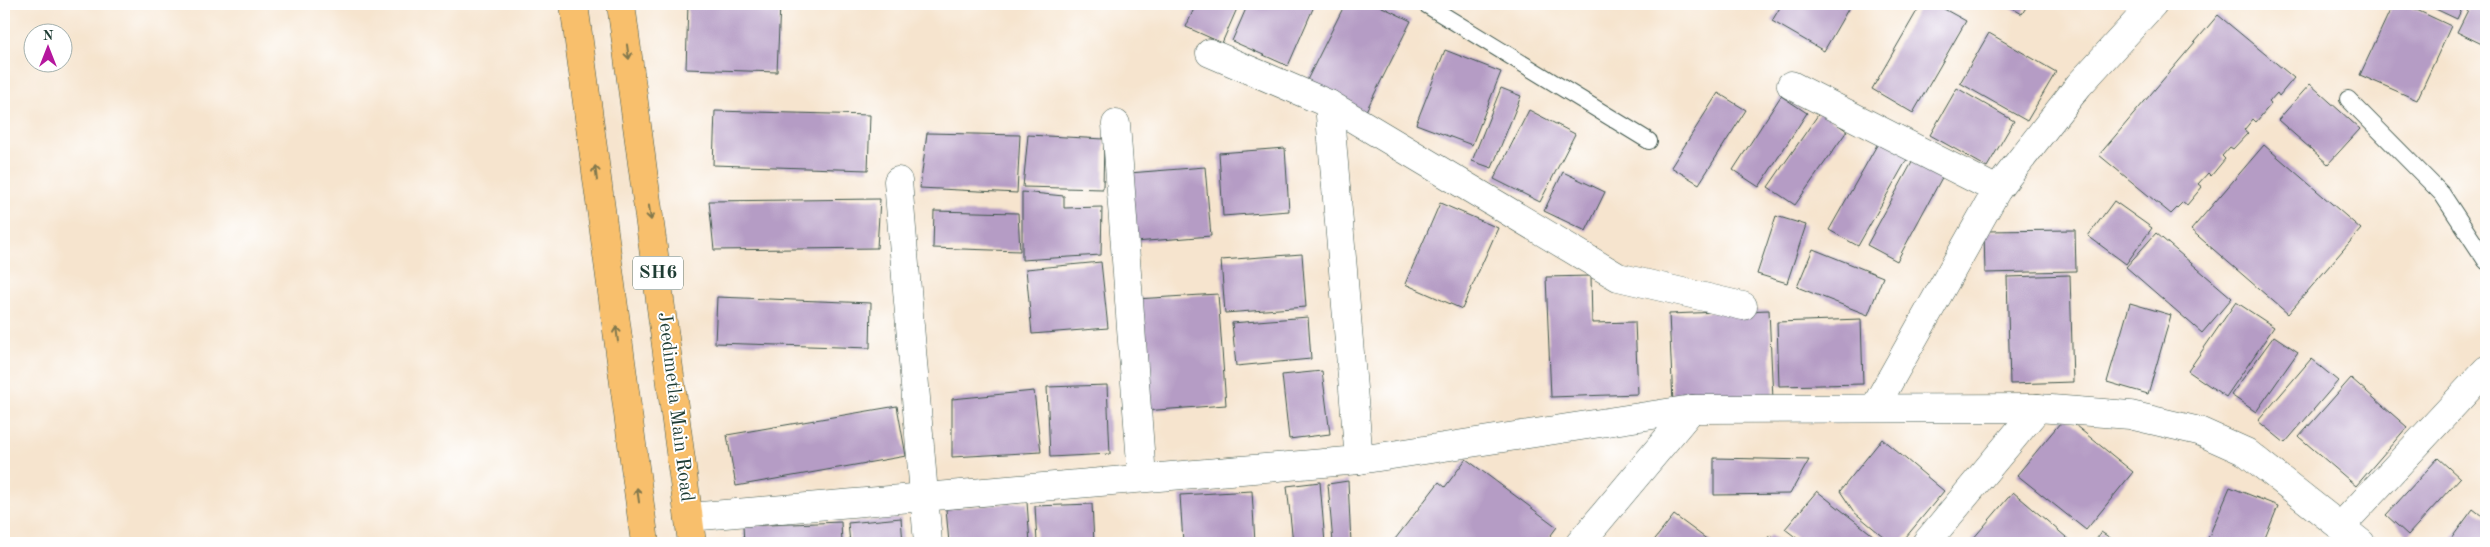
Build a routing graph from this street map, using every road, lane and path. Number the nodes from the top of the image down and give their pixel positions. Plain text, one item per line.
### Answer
1 (574, 4) edge
2 (621, 4) edge
3 (1425, 4) edge
4 (2153, 4) edge
5 (1210, 53) dead end
6 (1791, 85) dead end
7 (2348, 100) dead end
8 (1329, 104) junction
9 (1116, 124) dead end
10 (1649, 141) dead end
11 (898, 181) dead end
12 (1997, 190) junction
13 (2486, 261) edge
14 (1743, 306) dead end
15 (2486, 370) edge
16 (1875, 407) junction
17 (2038, 408) junction
18 (1692, 409) junction
19 (1359, 460) junction
20 (1142, 477) junction
21 (924, 495) junction
22 (689, 516) junction
23 (2351, 534) edge
24 (1937, 539) edge
25 (645, 543) edge
26 (692, 543) edge
27 (928, 543) edge
28 (1580, 543) edge

25 -> 1 main road, SH6
2 -> 22 main road, Jeedimetla Main Road / SH6
3 - 10 lane
4 - 12 street
5 - 8 street
6 - 12 street
7 - 13 lane
8 - 14 street
8 - 19 street
9 - 20 street
11 - 21 street
12 - 16 street
15 - 23 street
16 - 17 street
16 - 18 street
17 - 23 street
17 - 24 street
18 - 19 street
18 - 28 street
19 - 20 street
20 - 21 street
21 - 22 street
21 - 27 street
22 - 26 main road, Jeedimetla Main Road / SH6

